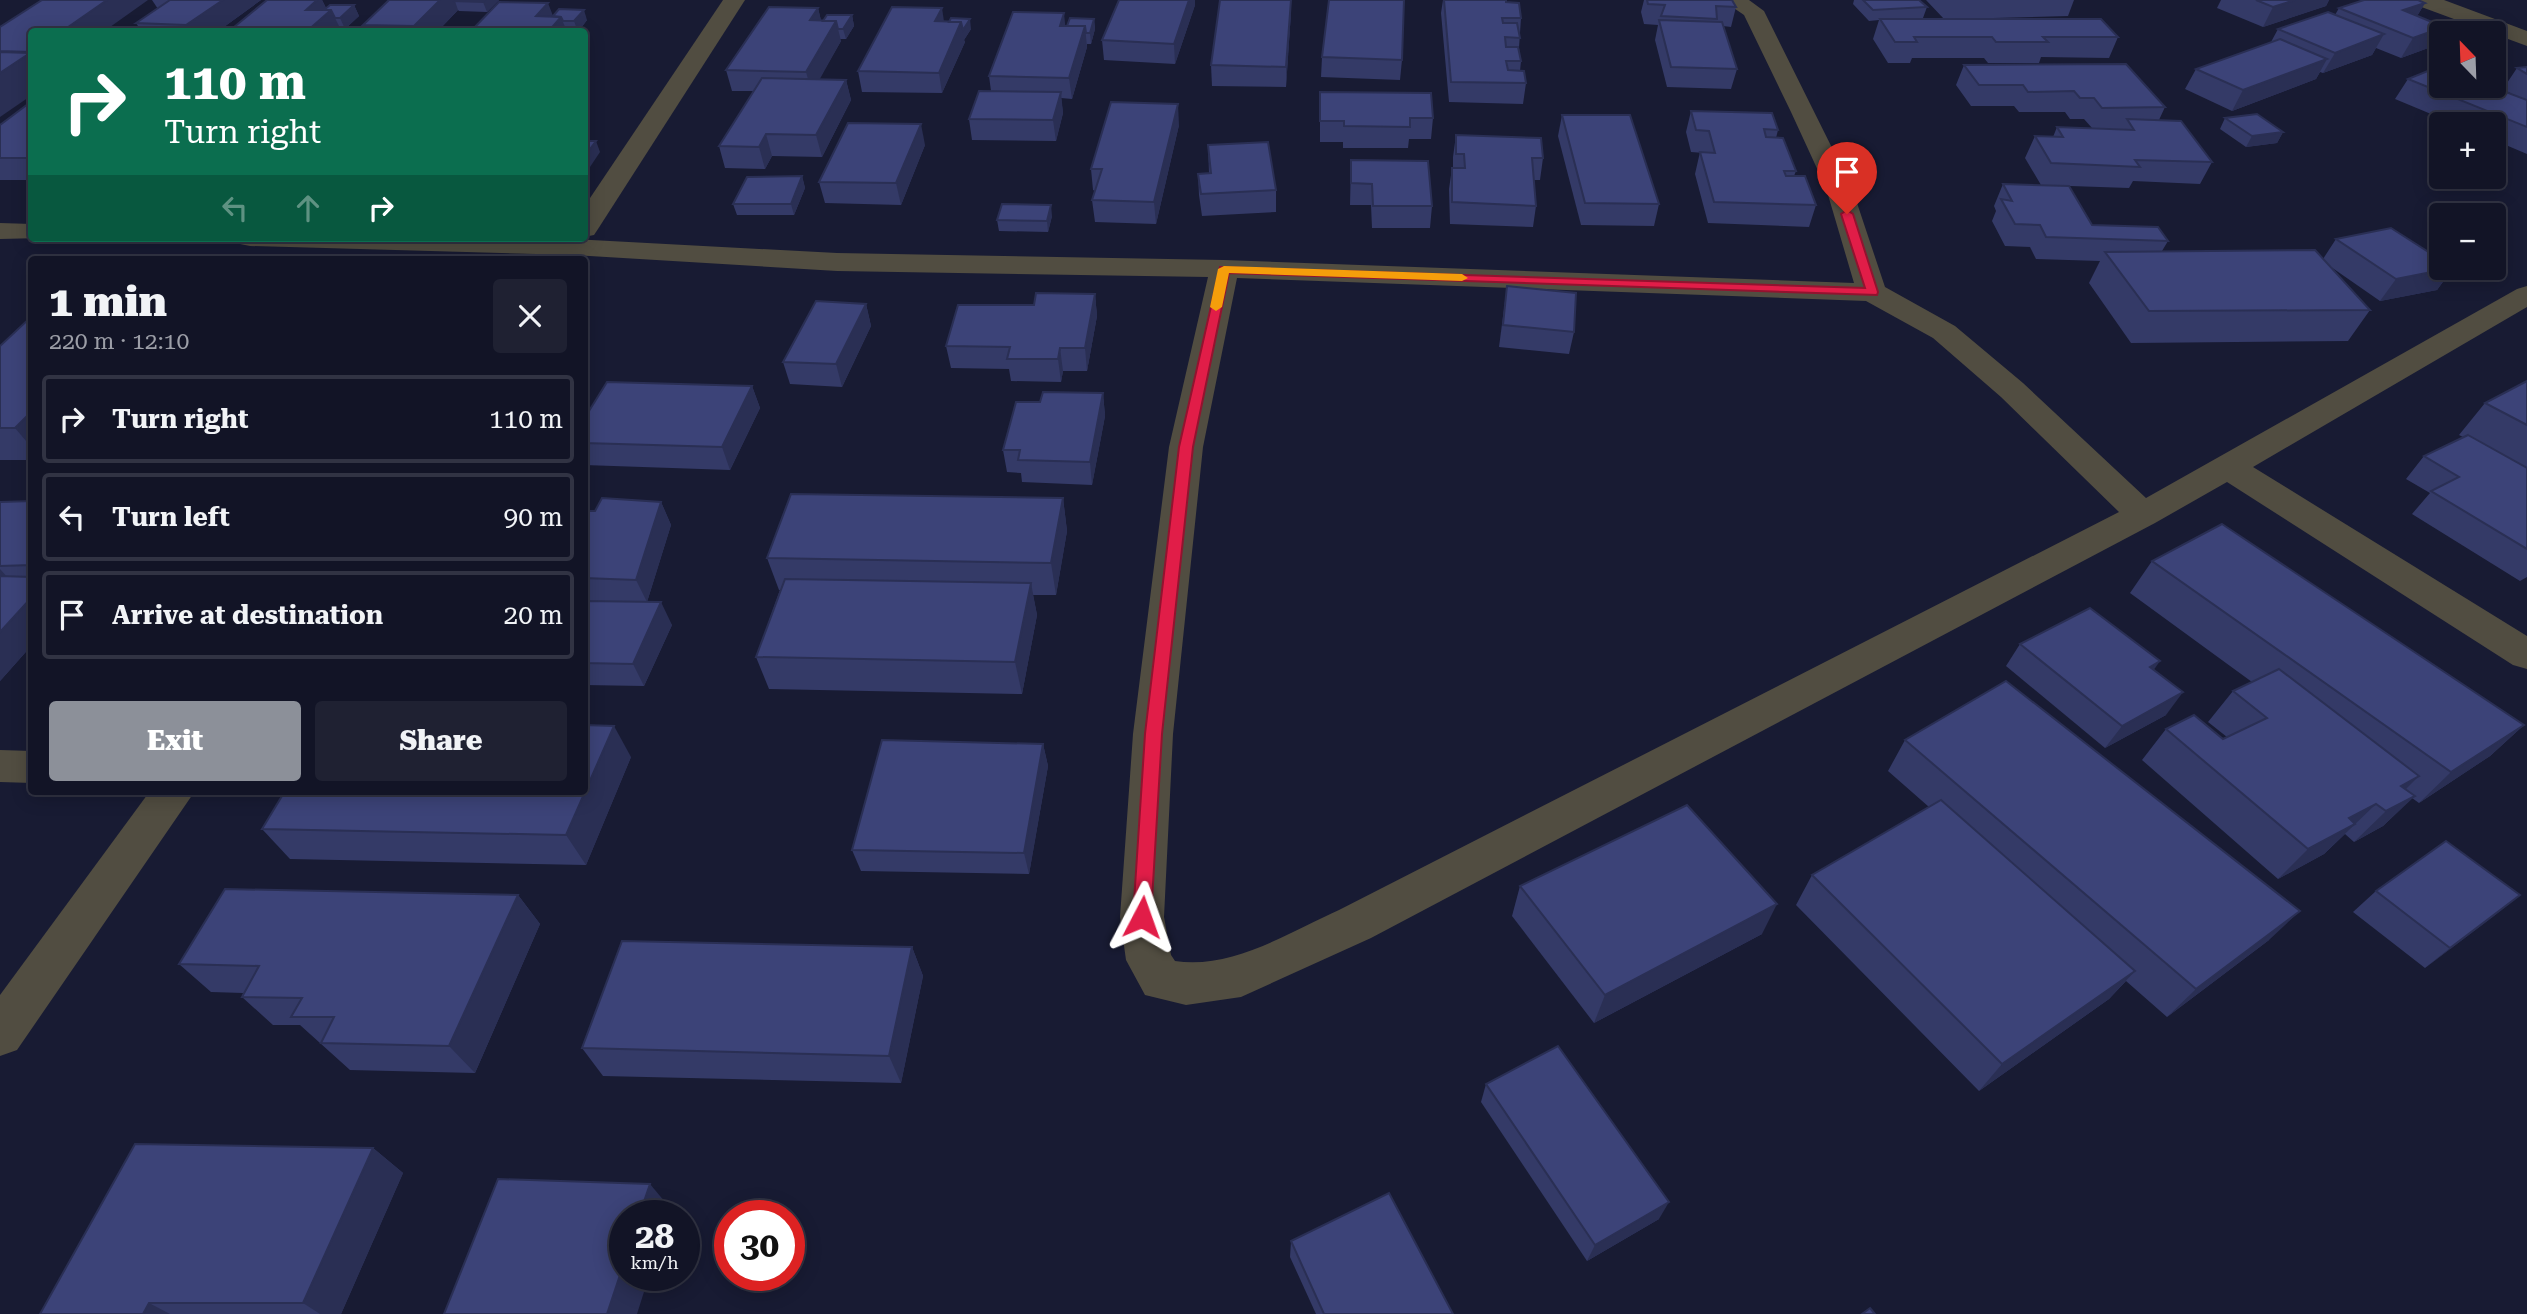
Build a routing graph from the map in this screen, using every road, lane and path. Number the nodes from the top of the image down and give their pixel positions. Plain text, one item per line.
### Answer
1 (734, 0) edge
2 (1733, 0) edge
3 (2424, 0) edge
4 (2527, 39) edge
5 (588, 223) edge
6 (0, 231) edge
7 (28, 232) edge
8 (510, 242) edge
9 (575, 243) edge
10 (1224, 269) junction
11 (1872, 292) junction
12 (2527, 295) edge
13 (2227, 466) junction
14 (2143, 515) junction
15 (2527, 655) edge
16 (0, 766) edge
17 (28, 767) edge
18 (171, 795) edge
19 (0, 1034) edge

1 - 5 street
2 - 11 street
3 - 4 street
6 - 7 street
8 - 9 street
9 - 10 street
10 - 11 street
10 - 14 street
11 - 14 street
12 - 13 street
13 - 14 street
13 - 15 street
16 - 17 street
18 - 19 street

